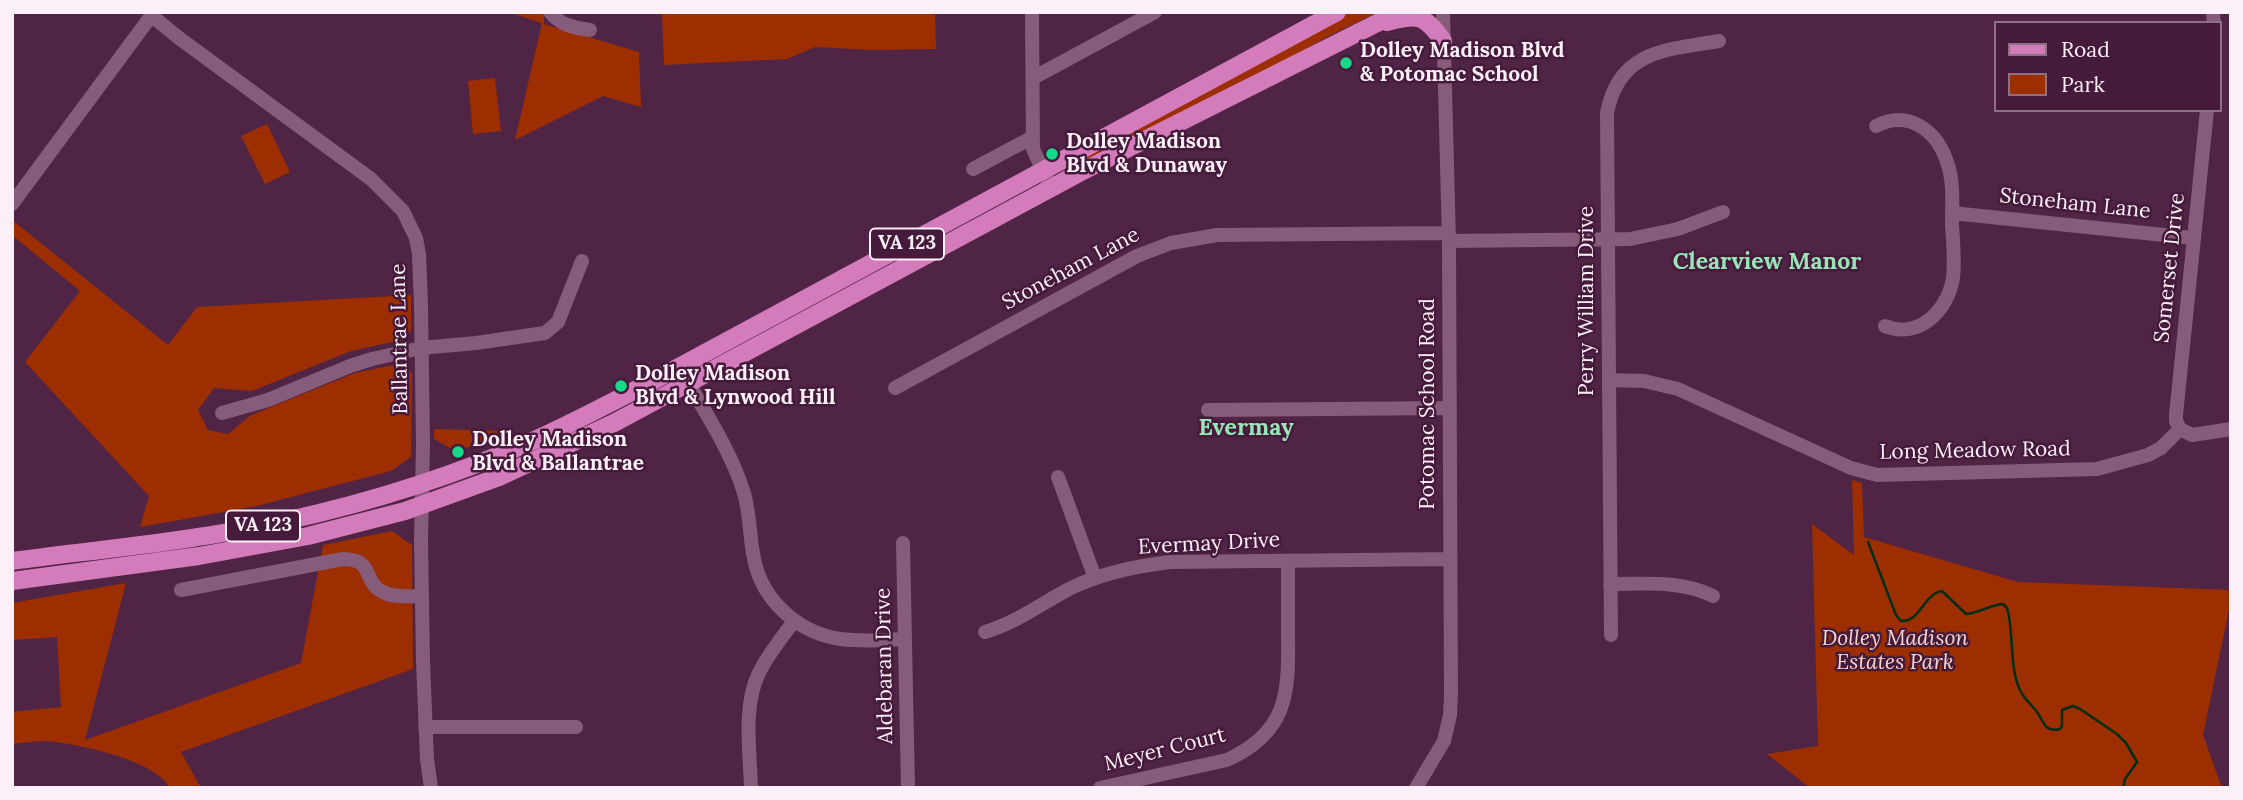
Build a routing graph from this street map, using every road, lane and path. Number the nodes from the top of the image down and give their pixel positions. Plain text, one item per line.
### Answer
1 (550, 12) edge
2 (1031, 12) edge
3 (1155, 12) edge
4 (1337, 12) edge
5 (1399, 12) edge
6 (1443, 12) edge
7 (153, 14) edge
8 (1370, 27) junction
9 (590, 30) dead end
10 (1443, 41) junction
11 (1719, 41) dead end
12 (1033, 78) junction
13 (2207, 112) edge
14 (1875, 126) dead end
15 (1033, 137) junction
16 (973, 169) dead end
17 (1043, 171) junction
18 (1051, 188) junction
19 (12, 204) edge
20 (1723, 212) dead end
21 (1952, 213) junction
22 (1449, 237) junction
23 (2193, 238) junction
24 (1608, 240) junction
25 (582, 261) dead end
26 (1885, 326) dead end
27 (421, 348) junction
28 (679, 367) junction
29 (1609, 380) junction
30 (689, 384) junction
31 (895, 388) dead end
32 (1449, 408) junction
33 (1208, 410) dead end
34 (222, 413) dead end
35 (2180, 429) junction
36 (2227, 430) edge
37 (1058, 477) dead end
38 (422, 483) junction
39 (421, 505) junction
40 (903, 543) dead end
41 (1450, 559) junction
42 (12, 561) edge
43 (1288, 561) junction
44 (1095, 578) junction
45 (12, 581) edge
46 (1610, 584) junction
47 (181, 590) dead end
48 (422, 596) junction
49 (1713, 596) dead end
50 (794, 621) junction
51 (985, 632) dead end
52 (1611, 635) dead end
53 (905, 639) junction
54 (425, 727) junction
55 (576, 727) dead end
56 (431, 788) edge
57 (751, 788) edge
58 (908, 788) edge
59 (1100, 788) edge
60 (1416, 788) edge

1 - 9 street
2 - 12 street
3 - 12 street
4 - 17 main road, VA 123
5 - 8 main road, VA 123
6 - 10 street, Potomac School Road
7 - 19 street
7 - 27 street, Ballantrae Lane
8 - 10 main road
8 - 18 main road, VA 123
10 - 22 street, Potomac School Road
11 - 24 street, Perry William Drive
12 - 15 street
13 - 23 street, Somerset Drive
14 - 21 street
15 - 16 street
15 - 17 street
17 - 18 street
17 - 28 main road, VA 123
18 - 30 main road, VA 123
20 - 24 street, Stoneham Lane
21 - 23 street, Stoneham Lane
21 - 26 street
22 - 24 street, Stoneham Lane
22 - 31 street, Stoneham Lane
22 - 32 street, Potomac School Road
23 - 35 street, Somerset Drive
24 - 29 street, Perry William Drive
25 - 27 street
27 - 34 street
27 - 38 street, Ballantrae Lane
28 - 30 street
28 - 38 main road, VA 123
29 - 35 street, Long Meadow Road
29 - 46 street, Perry William Drive
30 - 39 main road, VA 123
30 - 50 street
32 - 33 street
32 - 41 street, Potomac School Road
35 - 36 street
37 - 44 street
38 - 39 street, Ballantrae Lane
38 - 42 main road, VA 123
39 - 45 main road, VA 123
39 - 48 street, Ballantrae Lane
40 - 53 street, Aldebaran Drive
41 - 43 street, Evermay Drive
41 - 60 street, Potomac School Road
43 - 44 street, Evermay Drive
43 - 59 street, Meyer Court
44 - 51 street, Evermay Drive
46 - 49 street
46 - 52 street, Perry William Drive
47 - 48 street
48 - 54 street, Ballantrae Lane
50 - 53 street
50 - 57 street
53 - 58 street, Aldebaran Drive
54 - 55 street
54 - 56 street, Ballantrae Lane

